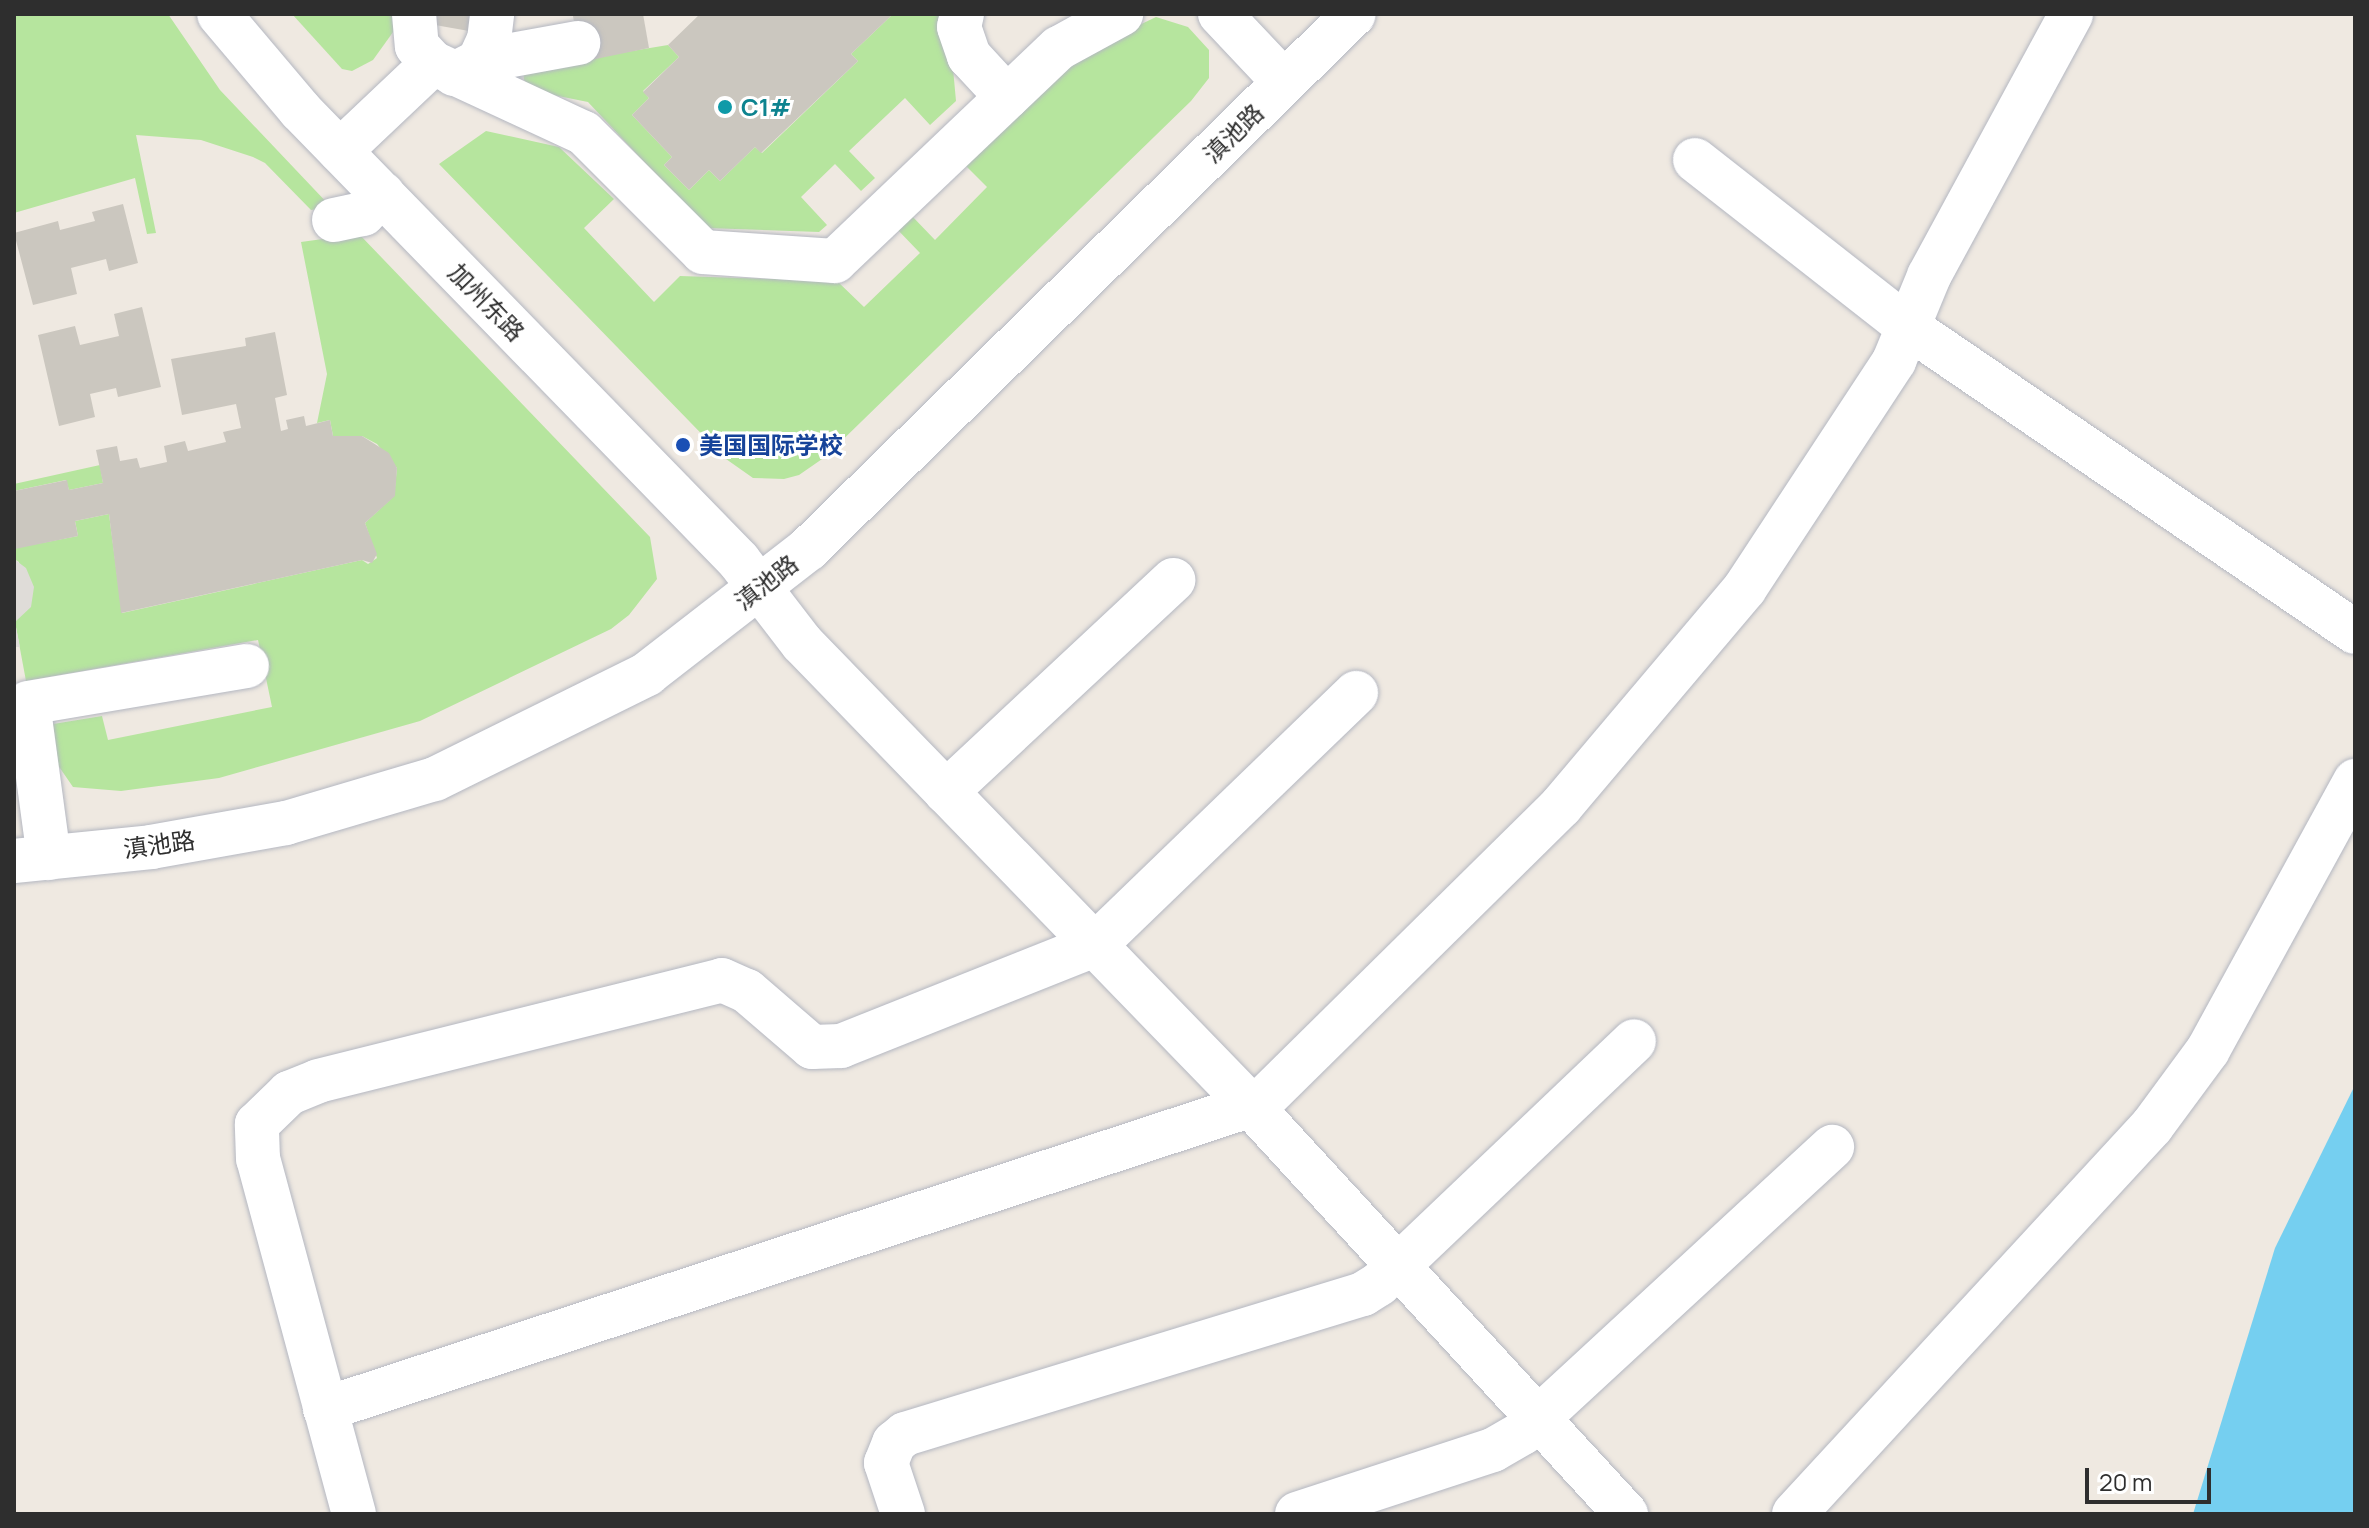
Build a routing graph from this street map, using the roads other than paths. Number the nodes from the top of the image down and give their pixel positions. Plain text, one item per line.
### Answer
1 (219, 14) edge
2 (414, 14) edge
3 (492, 14) edge
4 (962, 14) edge
5 (1121, 14) edge
6 (1220, 14) edge
7 (1354, 14) edge
8 (2071, 14) edge
9 (1060, 31) edge
10 (578, 43) dead end
11 (455, 66) junction
12 (1284, 82) junction
13 (1007, 97) junction
14 (340, 151) junction
15 (1695, 160) dead end
16 (383, 194) junction
17 (334, 220) dead end
18 (1908, 327) junction
19 (1173, 580) dead end
20 (759, 587) junction
21 (2355, 632) edge
22 (247, 666) dead end
23 (1356, 693) dead end
24 (2355, 781) edge
25 (946, 792) junction
26 (31, 859) edge
27 (1095, 945) junction
28 (1634, 1041) dead end
29 (1252, 1107) junction
30 (1832, 1147) dead end
31 (1397, 1266) junction
32 (325, 1409) junction
33 (1539, 1420) junction
34 (354, 1514) edge
35 (903, 1514) edge
36 (1297, 1514) edge
37 (1626, 1514) edge
38 (1794, 1514) edge

1 - 14 street, 加州东路
2 - 11 street
3 - 11 street
4 - 13 street
5 - 9 street
6 - 12 street
7 - 12 street, 滇池路
8 - 18 street
9 - 13 street
10 - 11 street
11 - 13 street
11 - 14 street
12 - 20 street, 滇池路
14 - 16 street, 加州东路
15 - 18 street
16 - 17 street
16 - 20 street, 加州东路
18 - 21 street
18 - 29 street
19 - 25 street
20 - 25 street, 加州东路
20 - 26 street, 滇池路
22 - 26 street
23 - 27 street
24 - 38 street
25 - 27 street, 加州东路
27 - 29 street, 加州东路
27 - 32 street
28 - 31 street
29 - 31 street, 加州东路
29 - 32 street
30 - 33 street
31 - 33 street, 加州东路
31 - 35 street
32 - 34 street
33 - 36 street
33 - 37 street, 加州东路

